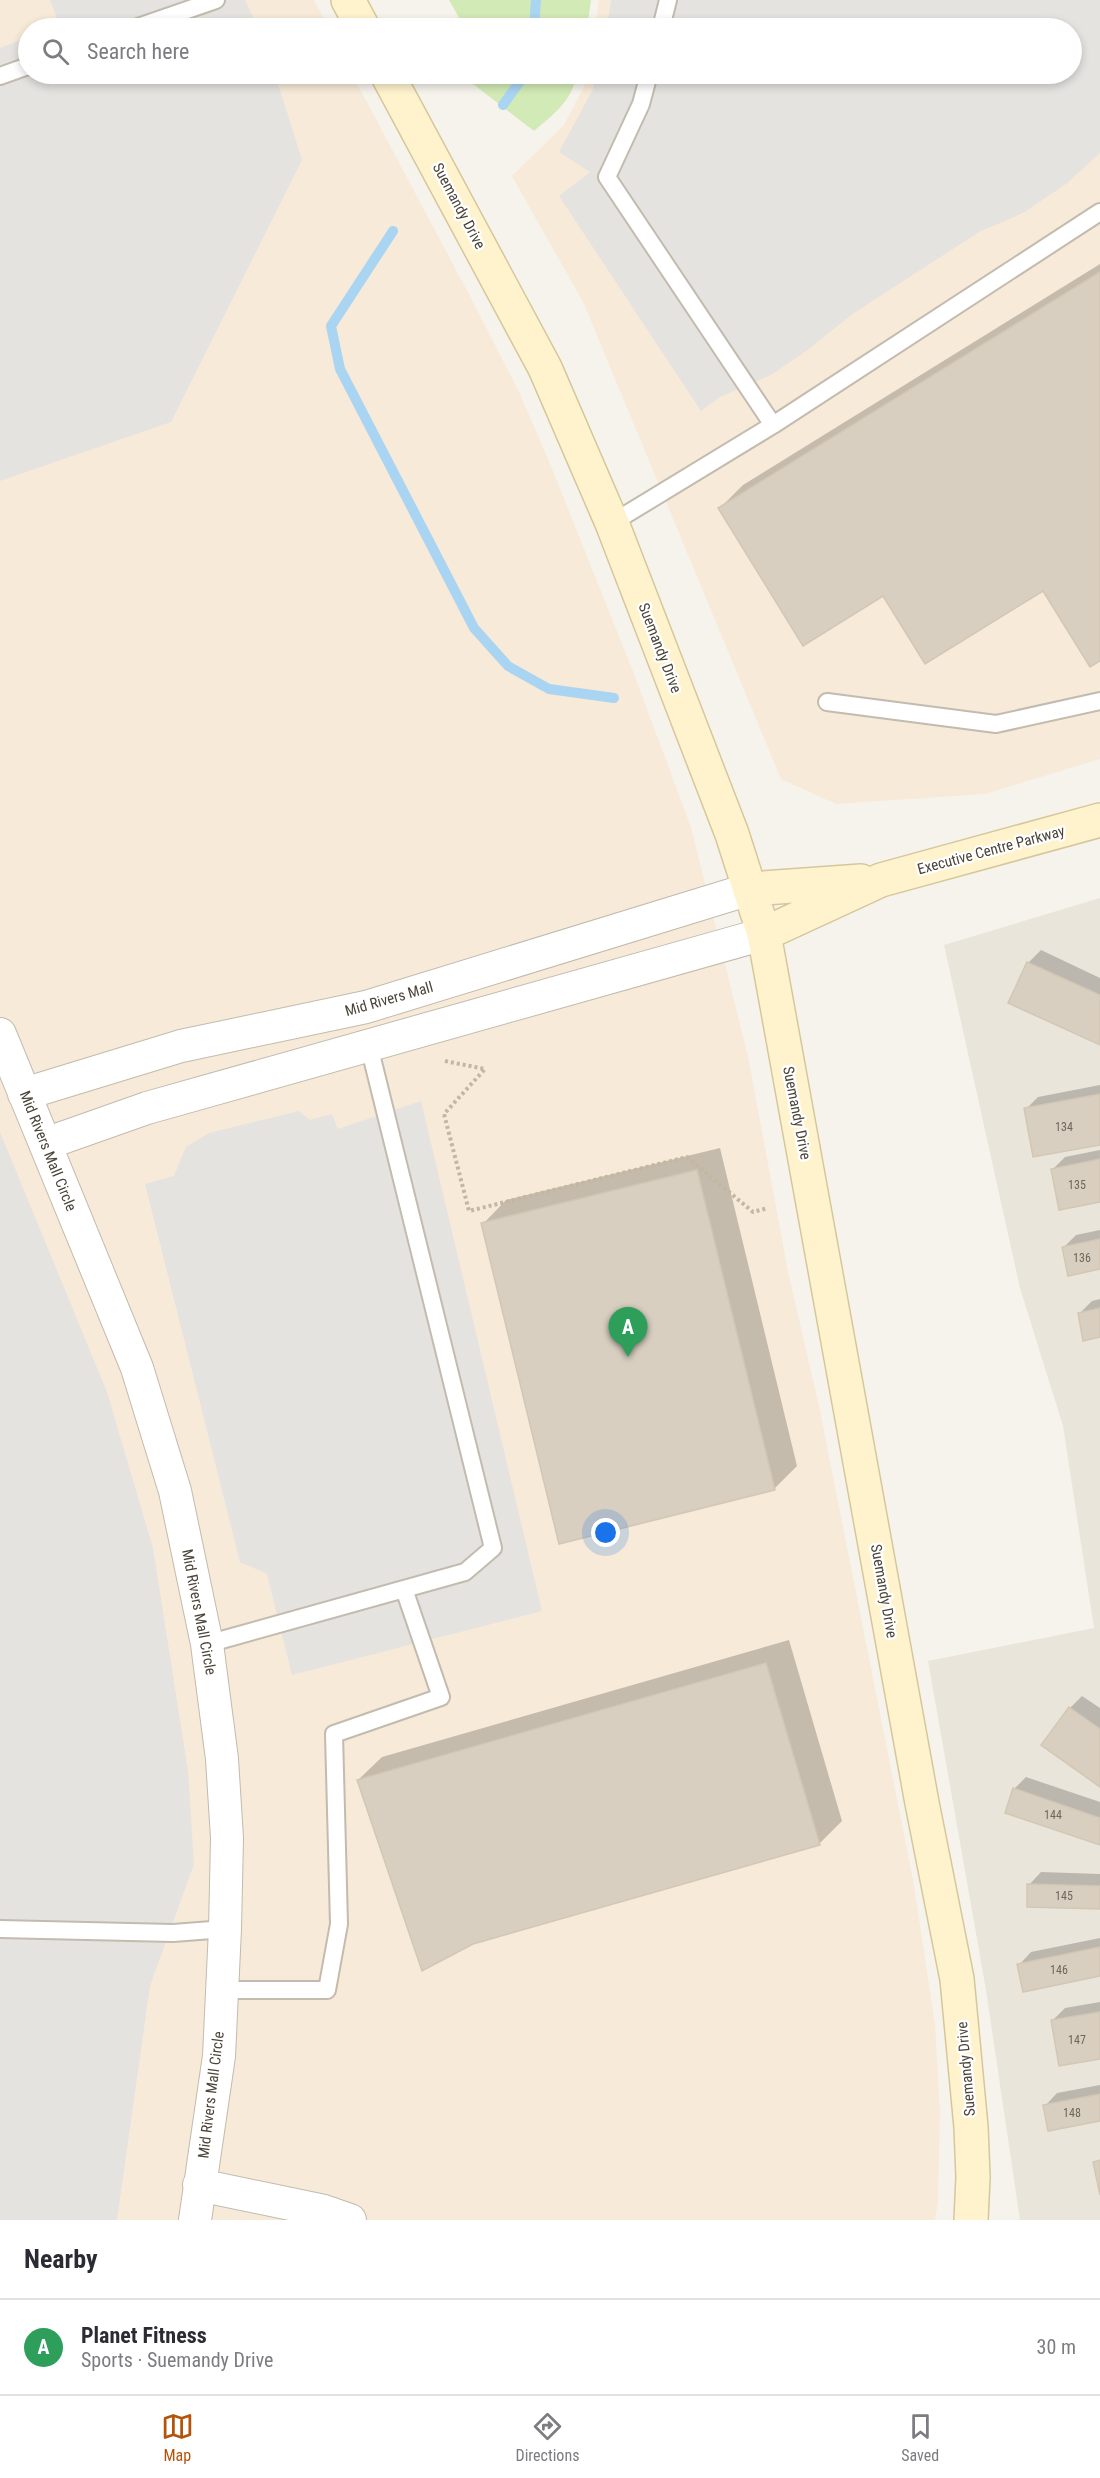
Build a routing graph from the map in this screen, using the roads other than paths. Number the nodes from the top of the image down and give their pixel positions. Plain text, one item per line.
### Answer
1 (216, 0) edge
2 (348, 0) edge
3 (668, 0) edge
4 (164, 18) edge
5 (358, 18) edge
6 (664, 18) edge
7 (18, 69) edge
8 (0, 75) edge
9 (392, 84) edge
10 (646, 84) edge
11 (1100, 212) edge
12 (773, 424) junction
13 (612, 523) junction
14 (1100, 701) edge
15 (827, 702) dead end
16 (1100, 820) edge
17 (881, 880) junction
18 (750, 889) junction
19 (764, 934) junction
20 (0, 1034) edge
21 (369, 1046) junction
22 (24, 1094) junction
23 (45, 1144) junction
24 (404, 1589) junction
25 (207, 1644) junction
26 (0, 1929) edge
27 (225, 1929) junction
28 (222, 1990) junction
29 (199, 2186) junction
30 (195, 2220) edge
31 (350, 2220) edge
32 (971, 2220) edge

1 - 4 lane
2 - 5 street
3 - 6 lane
7 - 8 lane
9 - 13 street, Suemandy Drive
10 - 12 lane
11 - 12 lane
12 - 13 lane
13 - 18 street, Suemandy Drive
14 - 15 lane
16 - 17 street, Executive Centre Parkway
17 - 18 street, Executive Centre Parkway
17 - 19 street, Executive Centre Parkway
18 - 19 street, Suemandy Drive
18 - 22 street, Mid Rivers Mall
19 - 21 street
19 - 32 street, Suemandy Drive
20 - 22 street, Mid Rivers Mall Circle
21 - 23 street
21 - 24 lane
22 - 23 street, Mid Rivers Mall Circle
23 - 25 street, Mid Rivers Mall Circle
24 - 25 lane
24 - 28 lane
25 - 27 street, Mid Rivers Mall Circle
26 - 27 lane
27 - 28 street, Mid Rivers Mall Circle
28 - 29 street, Mid Rivers Mall Circle
29 - 30 street, Mid Rivers Mall Circle
29 - 31 street

